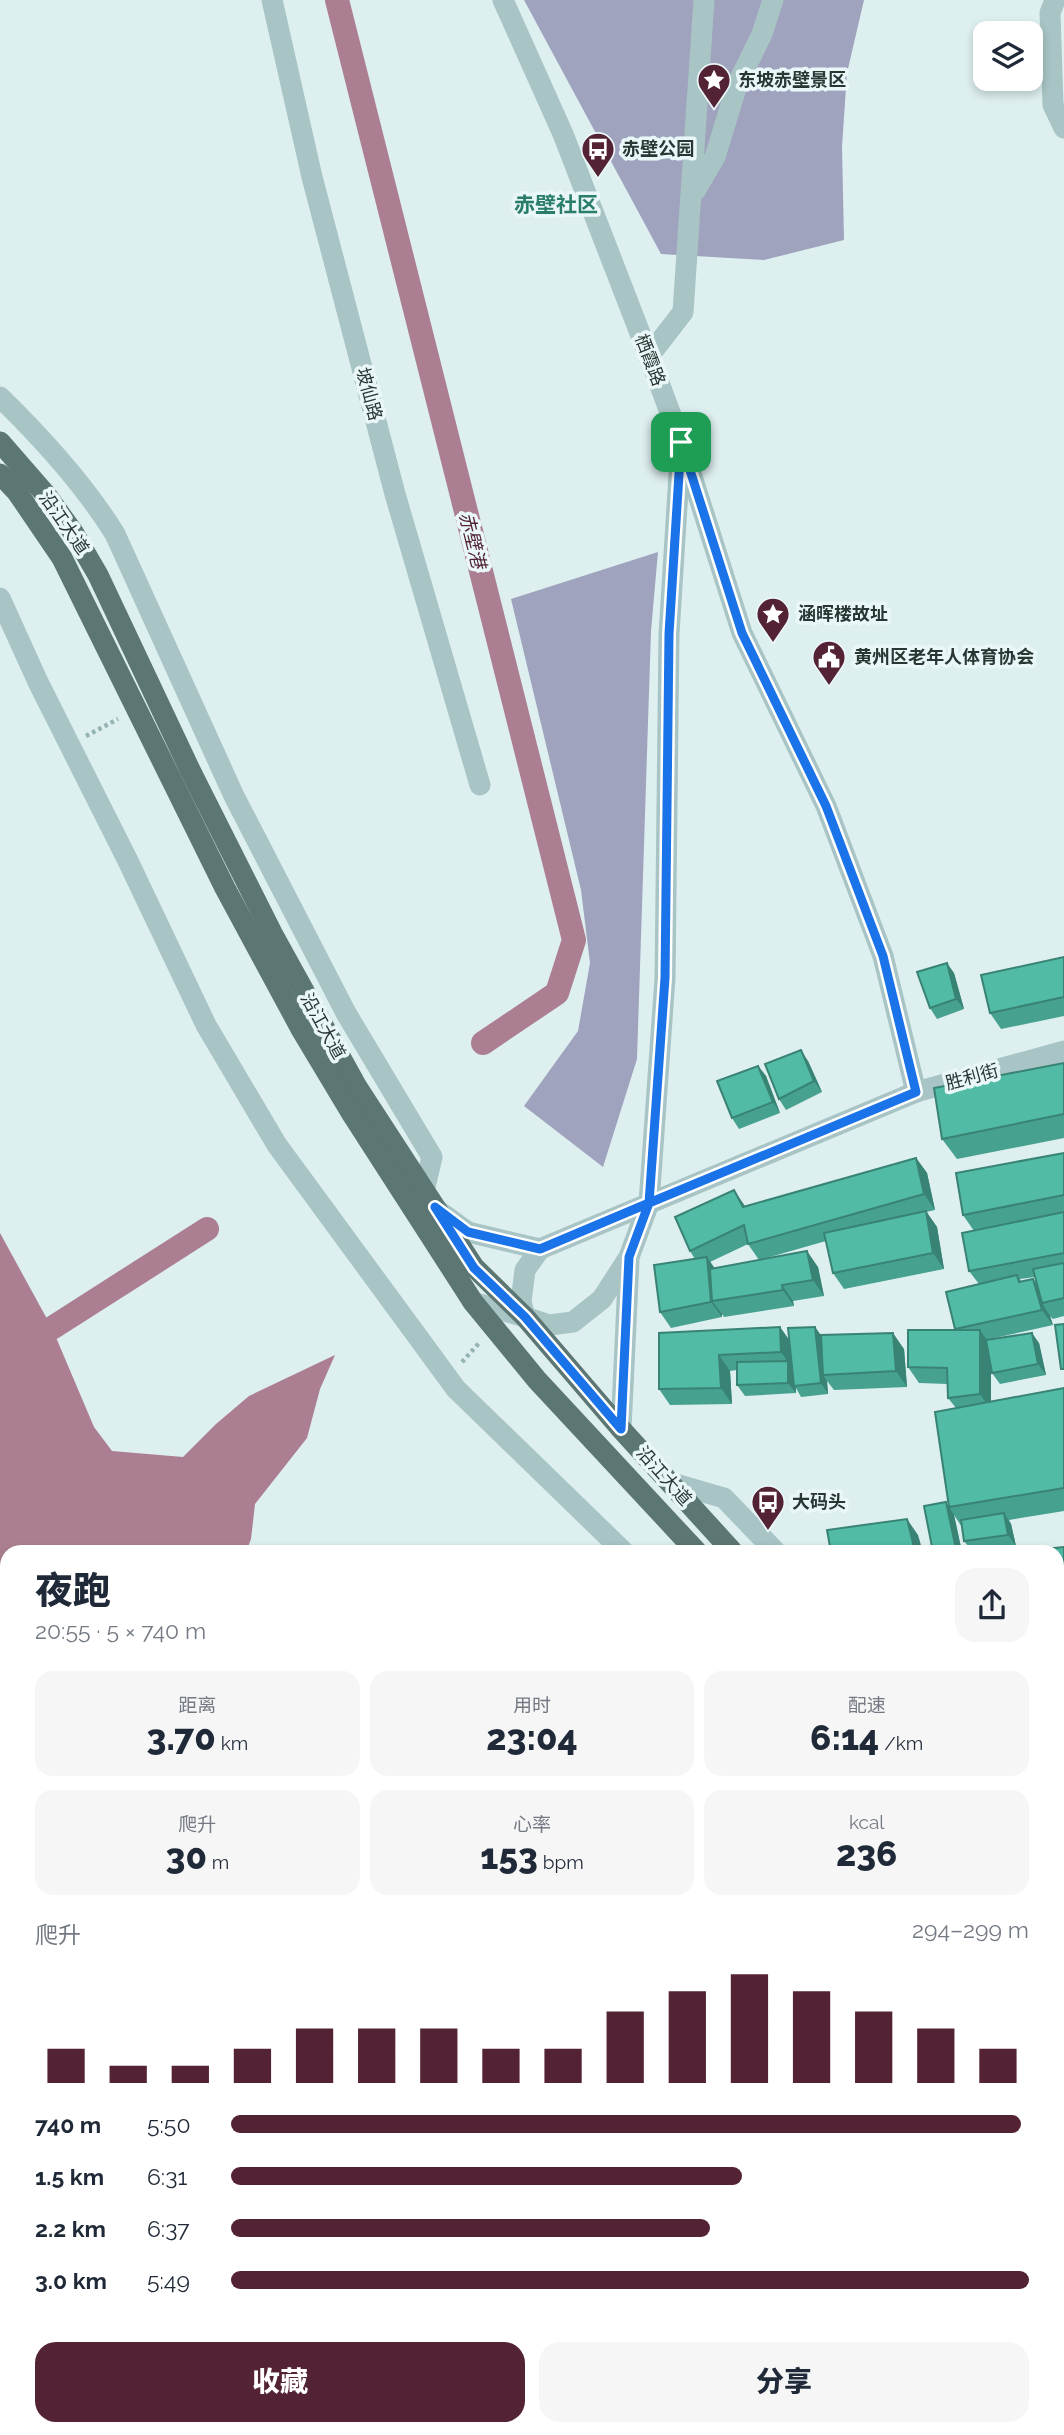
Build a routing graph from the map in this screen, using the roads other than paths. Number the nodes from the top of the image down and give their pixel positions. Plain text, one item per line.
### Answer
1 (272, 0) edge
2 (503, 0) edge
3 (704, 0) edge
4 (773, 0) edge
5 (1055, 0) edge
6 (1064, 128) edge
7 (692, 196) junction
8 (649, 356) junction
9 (0, 397) edge
10 (0, 442) edge
11 (681, 442) junction
12 (0, 474) edge
13 (0, 598) edge
14 (480, 785) dead end
15 (1064, 1051) edge
16 (916, 1092) junction
17 (429, 1199) junction
18 (649, 1203) junction
19 (540, 1249) junction
20 (629, 1257) junction
21 (473, 1302) junction
22 (525, 1317) junction
23 (621, 1429) junction
24 (669, 1482) junction
25 (617, 1545) edge
26 (690, 1545) edge
27 (727, 1545) edge
28 (769, 1545) edge

1 - 14 street, 坡仙路
2 - 8 street, 栖霞路
3 - 7 street
4 - 7 street
5 - 6 street
7 - 8 street
8 - 11 street, 栖霞路
9 - 17 street
10 - 17 main road, 沿江大道
11 - 16 street
11 - 18 street, 栖霞路
12 - 21 main road, 沿江大道
13 - 25 street
15 - 16 street, 胜利街
16 - 18 street, 胜利街
17 - 19 street
17 - 22 main road, 沿江大道
18 - 19 street, 胜利街
18 - 20 street, 栖霞路
19 - 22 street
20 - 22 street
20 - 23 street
21 - 22 street
21 - 26 main road, 沿江大道
22 - 23 main road, 沿江大道
23 - 24 main road, 沿江大道
24 - 27 main road, 沿江大道
24 - 28 street

